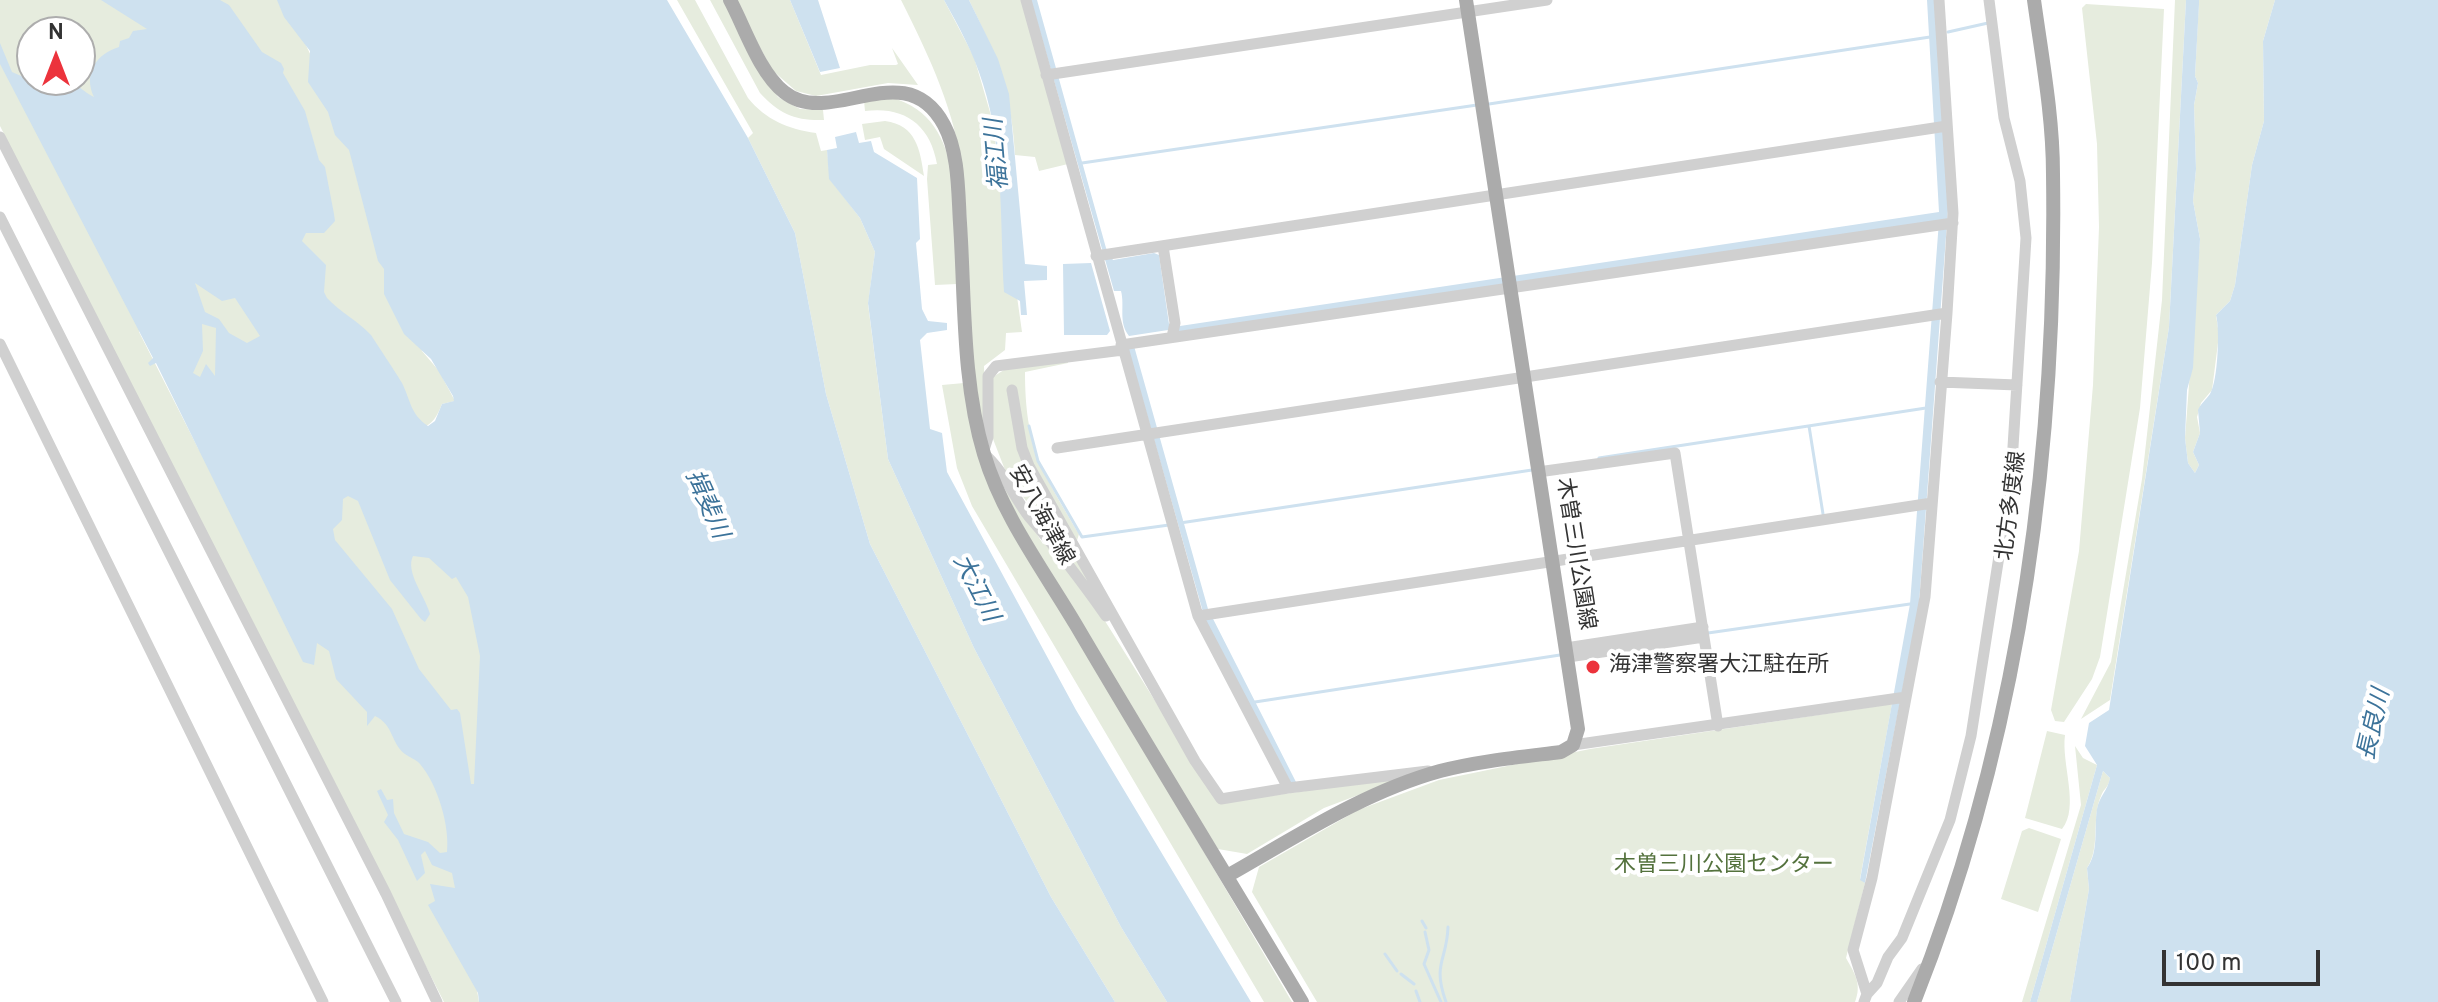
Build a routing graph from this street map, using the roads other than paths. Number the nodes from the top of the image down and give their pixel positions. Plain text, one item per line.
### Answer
1 (730, 0) edge
2 (1026, 0) edge
3 (1547, 0) edge
4 (1939, 0) edge
5 (1989, 0) edge
6 (2034, 0) edge
7 (1467, 6) edge
8 (1051, 74) junction
9 (1942, 126) junction
10 (0, 137) edge
11 (1497, 194) junction
12 (0, 217) edge
13 (1947, 223) junction
14 (1163, 246) junction
15 (1103, 255) junction
16 (1510, 281) junction
17 (1940, 314) junction
18 (1173, 331) junction
19 (0, 344) edge
20 (1122, 347) junction
21 (1524, 377) junction
22 (1940, 382) junction
23 (2017, 385) junction
24 (1012, 390) dead end
25 (1152, 433) junction
26 (1057, 448) dead end
27 (983, 453) junction
28 (1538, 472) junction
29 (1931, 504) junction
30 (1689, 540) junction
31 (1553, 561) junction
32 (1204, 615) junction
33 (1703, 632) junction
34 (1124, 640) junction
35 (1567, 653) junction
36 (1900, 698) junction
37 (1718, 726) junction
38 (1573, 745) junction
39 (1442, 771) junction
40 (1288, 788) junction
41 (1227, 876) junction
42 (1934, 952) junction
43 (1865, 998) edge
44 (323, 1002) edge
45 (396, 1002) edge
46 (437, 1002) edge
47 (1302, 1002) edge
48 (1899, 1002) edge
49 (1914, 1002) edge

1 - 27 main road, 安八海津線
2 - 8 street
3 - 7 street
4 - 9 street
5 - 23 street
6 - 42 main road, 北方多度線
7 - 8 street
7 - 11 main road, 木曽三川公園線
8 - 15 street
9 - 11 street
9 - 13 street
10 - 46 street
11 - 14 street
11 - 16 main road, 木曽三川公園線
12 - 45 street
13 - 16 street
13 - 17 street
14 - 15 street
14 - 18 street
15 - 20 street
16 - 18 street
16 - 21 main road, 木曽三川公園線
17 - 21 street
17 - 22 street
18 - 20 street
19 - 44 street
20 - 25 street
20 - 27 street
21 - 25 street
21 - 28 main road, 木曽三川公園線
22 - 23 street
22 - 29 street
23 - 43 street
24 - 34 street
25 - 26 street
25 - 32 street
27 - 34 street
27 - 41 main road, 安八海津線
28 - 30 street
28 - 31 main road, 木曽三川公園線
29 - 30 street
29 - 36 street
30 - 31 street
30 - 33 street
31 - 32 street
31 - 35 main road, 木曽三川公園線
32 - 40 street
33 - 35 street
33 - 37 street
34 - 40 street
35 - 38 main road, 木曽三川公園線
36 - 37 street
36 - 43 street
37 - 38 street
38 - 39 main road
39 - 40 street
39 - 41 main road
41 - 47 main road, 安八海津線
42 - 48 street
42 - 49 main road, 北方多度線

